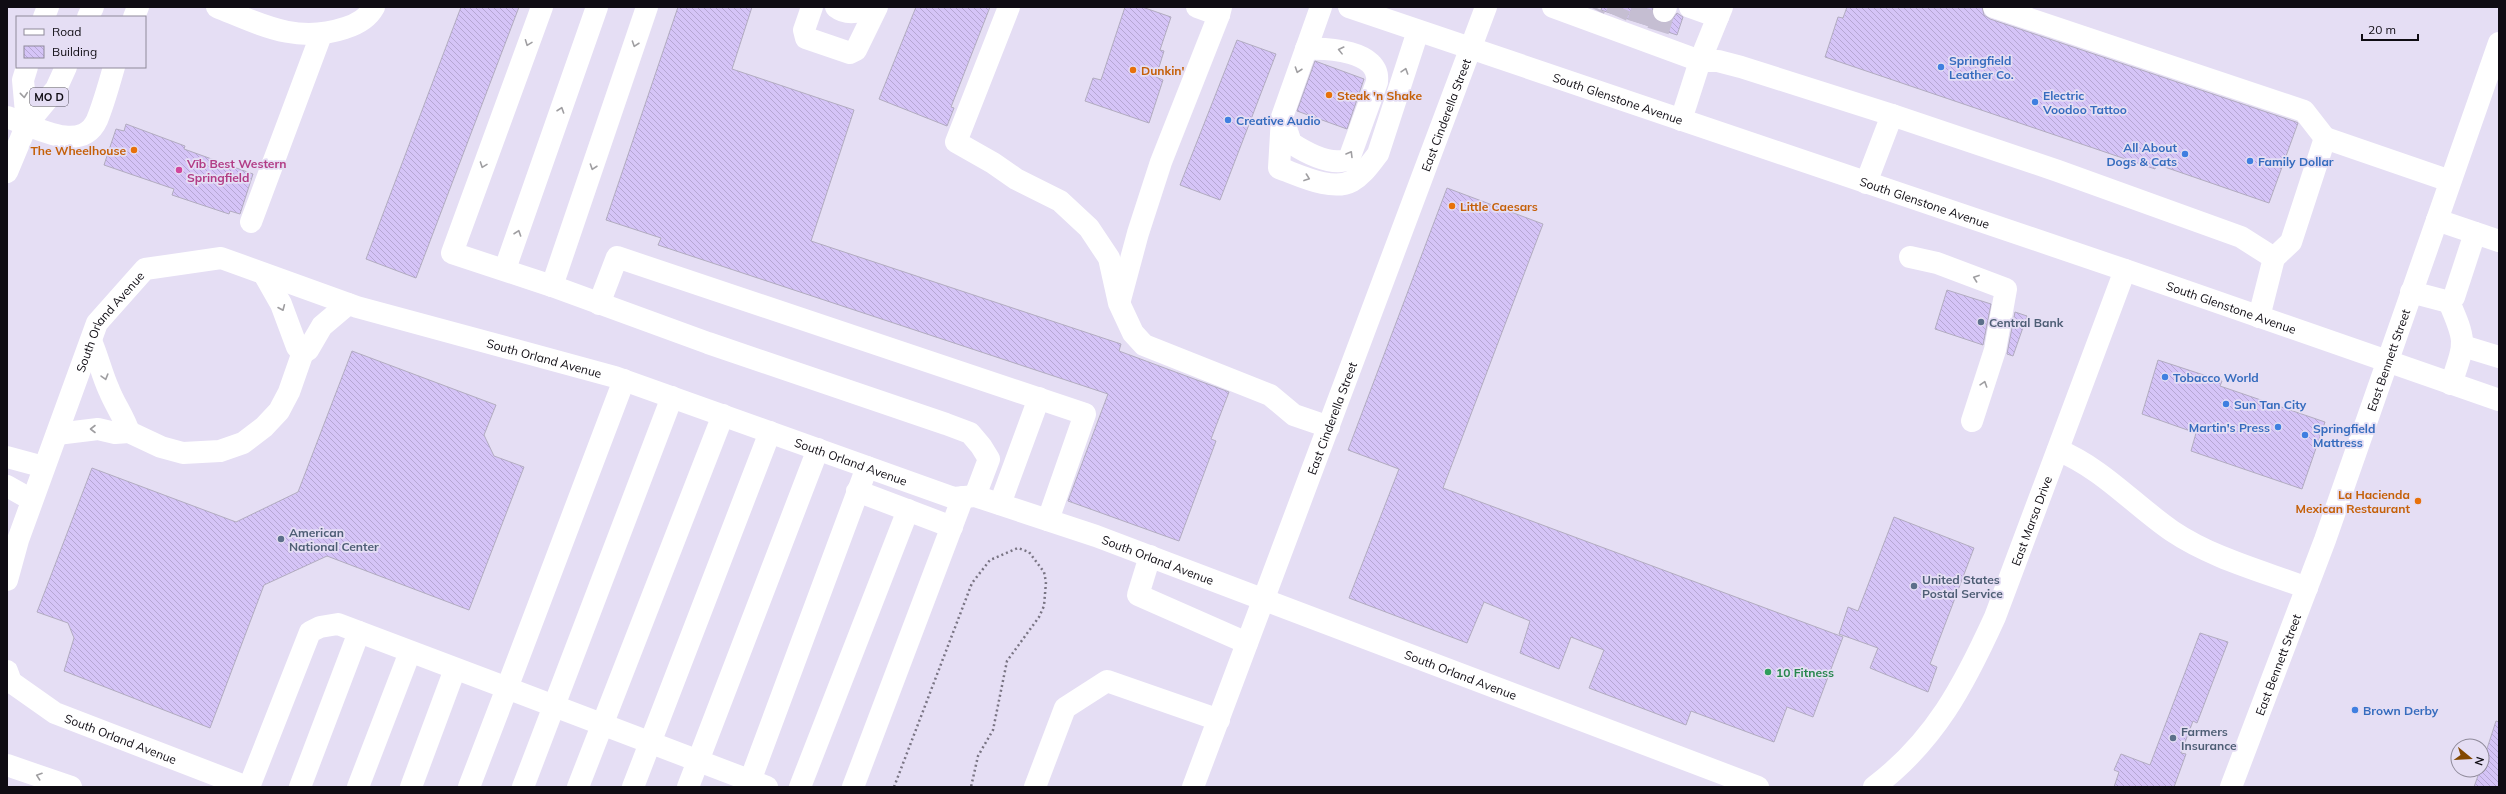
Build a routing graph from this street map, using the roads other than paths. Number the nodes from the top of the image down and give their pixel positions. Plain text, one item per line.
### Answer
1 (93, 7) edge
2 (217, 7) edge
3 (374, 7) edge
4 (542, 7) edge
5 (597, 7) edge
6 (647, 7) edge
7 (812, 7) edge
8 (836, 7) edge
9 (1009, 7) edge
10 (1198, 7) edge
11 (1321, 7) edge
12 (1349, 7) edge
13 (1486, 7) edge
14 (1690, 7) edge
15 (1994, 7) edge
16 (873, 9) edge
17 (1565, 9) edge
18 (1220, 11) edge
19 (1720, 12) edge
20 (88, 16) edge
21 (1660, 23) edge
22 (1418, 31) junction
23 (321, 35) junction
24 (2499, 43) edge
25 (1306, 49) junction
26 (1470, 49) junction
27 (1700, 61) junction
28 (27, 68) edge
29 (66, 68) edge
30 (114, 68) edge
31 (1378, 76) junction
32 (1396, 100) junction
33 (1892, 115) junction
34 (1282, 117) junction
35 (1681, 120) junction
36 (17, 121) edge
37 (2325, 138) junction
38 (7, 172) edge
39 (2450, 181) junction
40 (1866, 183) junction
41 (2437, 220) junction
42 (251, 222) dead end
43 (2475, 233) junction
44 (2499, 241) edge
45 (1910, 257) dead end
46 (2274, 258) junction
47 (505, 269) junction
48 (2125, 270) junction
49 (264, 274) junction
50 (552, 286) junction
51 (2412, 292) junction
52 (2449, 302) junction
53 (1119, 303) junction
54 (348, 304) junction
55 (599, 304) junction
56 (2259, 317) junction
57 (91, 341) junction
58 (2464, 346) junction
59 (303, 352) junction
60 (2499, 357) edge
61 (2388, 362) junction
62 (624, 380) junction
63 (2452, 384) junction
64 (672, 397) junction
65 (1039, 398) junction
66 (2499, 400) edge
67 (723, 415) junction
68 (1972, 421) dead end
69 (1328, 427) junction
70 (129, 432) junction
71 (770, 432) junction
72 (57, 434) junction
73 (818, 449) junction
74 (2058, 450) junction
75 (7, 457) edge
76 (989, 459) junction
77 (867, 467) junction
78 (44, 468) junction
79 (1013, 468) junction
80 (7, 486) edge
81 (857, 491) junction
82 (969, 496) junction
83 (32, 500) junction
84 (1000, 504) junction
85 (908, 510) junction
86 (1048, 520) junction
87 (952, 527) junction
88 (1150, 556) junction
89 (7, 580) edge
90 (2307, 588) junction
91 (1264, 600) junction
92 (359, 632) junction
93 (1247, 643) junction
94 (410, 652) junction
95 (455, 668) junction
96 (7, 671) edge
97 (507, 688) junction
98 (555, 706) junction
99 (1219, 720) junction
100 (603, 724) junction
101 (650, 742) junction
102 (698, 761) junction
103 (7, 765) edge
104 (751, 783) edge
105 (71, 787) edge
106 (248, 787) edge
107 (300, 787) edge
108 (358, 787) edge
109 (411, 787) edge
110 (470, 787) edge
111 (523, 787) edge
112 (578, 787) edge
113 (633, 787) edge
114 (688, 787) edge
115 (800, 787) edge
116 (853, 787) edge
117 (1035, 787) edge
118 (1193, 787) edge
119 (1758, 787) edge
120 (1874, 787) edge
121 (2231, 787) edge

1 - 20 street
2 - 23 street
3 - 23 street
4 -> 47 street
47 -> 5 street
6 -> 50 street
7 - 16 street
8 - 16 street
9 - 53 street
10 - 18 street
11 - 25 street
12 - 22 street, South Glenstone Avenue
13 - 26 street, East Cinderella Street
14 - 19 street
15 - 37 street
17 - 21 street
18 - 53 street
19 - 27 street
21 - 27 street
22 - 26 street, South Glenstone Avenue
32 -> 22 street
23 - 42 street
24 - 39 street, East Bennett Street
31 -> 25 street
25 -> 34 street
26 - 35 street, South Glenstone Avenue
26 - 69 street, East Cinderella Street
27 - 33 street
27 - 35 street
28 -> 36 street, MO D
29 - 36 street, MO D
30 - 36 street
31 - 32 street
34 -> 31 street
34 -> 32 street
33 - 40 street
33 - 46 street
35 - 40 street, South Glenstone Avenue
36 - 38 street, MO D
37 - 39 street
37 - 46 street
39 - 41 street, East Bennett Street
40 - 48 street, South Glenstone Avenue
41 - 43 street
41 - 51 street, East Bennett Street
43 - 44 street
43 - 52 street
68 -> 45 street
46 - 56 street
47 - 50 street
48 - 56 street, South Glenstone Avenue
48 - 74 street, East Marsa Drive
49 - 54 street, South Orland Avenue
49 - 57 street, South Orland Avenue
49 -> 59 street
50 - 55 street
51 - 52 street
51 - 61 street, East Bennett Street
52 - 58 street
53 - 69 street
54 - 59 street
54 - 62 street, South Orland Avenue
55 - 65 street
55 - 76 street
56 - 61 street, South Glenstone Avenue
57 -> 70 street
57 - 72 street, South Orland Avenue
58 - 60 street
58 - 63 street
59 - 70 street
61 - 63 street, South Glenstone Avenue
61 - 90 street, East Bennett Street
62 - 64 street, South Orland Avenue
62 - 97 street
63 - 66 street, South Glenstone Avenue
64 - 67 street, South Orland Avenue
64 - 98 street
65 - 79 street
65 - 86 street
67 - 71 street, South Orland Avenue
67 - 100 street
69 - 91 street, East Cinderella Street
70 -> 72 street
71 - 73 street, South Orland Avenue
71 - 101 street
72 - 78 street, South Orland Avenue
73 - 77 street, South Orland Avenue
73 - 102 street
74 - 90 street
74 - 120 street, East Marsa Drive
75 - 78 street
76 - 79 street
76 - 82 street
77 - 81 street
77 - 82 street, South Orland Avenue
78 - 83 street, South Orland Avenue
79 - 84 street
80 - 83 street
81 - 85 street
81 - 104 street
82 - 84 street, South Orland Avenue
82 - 87 street
83 - 89 street, South Orland Avenue
84 - 86 street, South Orland Avenue
85 - 87 street
85 - 115 street
86 - 88 street, South Orland Avenue
87 - 116 street
88 - 91 street, South Orland Avenue
88 - 93 street
90 - 121 street, East Bennett Street
91 - 93 street, East Cinderella Street
91 - 119 street, South Orland Avenue
92 - 94 street
92 - 106 street
92 - 107 street
93 - 99 street, East Cinderella Street
94 - 95 street
94 - 108 street
95 - 97 street
95 - 109 street
96 - 106 street, South Orland Avenue
97 - 98 street
97 - 110 street
98 - 100 street
98 - 111 street
99 - 117 street
99 - 118 street, East Cinderella Street
100 - 101 street
100 - 112 street
101 - 102 street
101 - 113 street
102 - 104 street
102 - 114 street
105 -> 103 street

